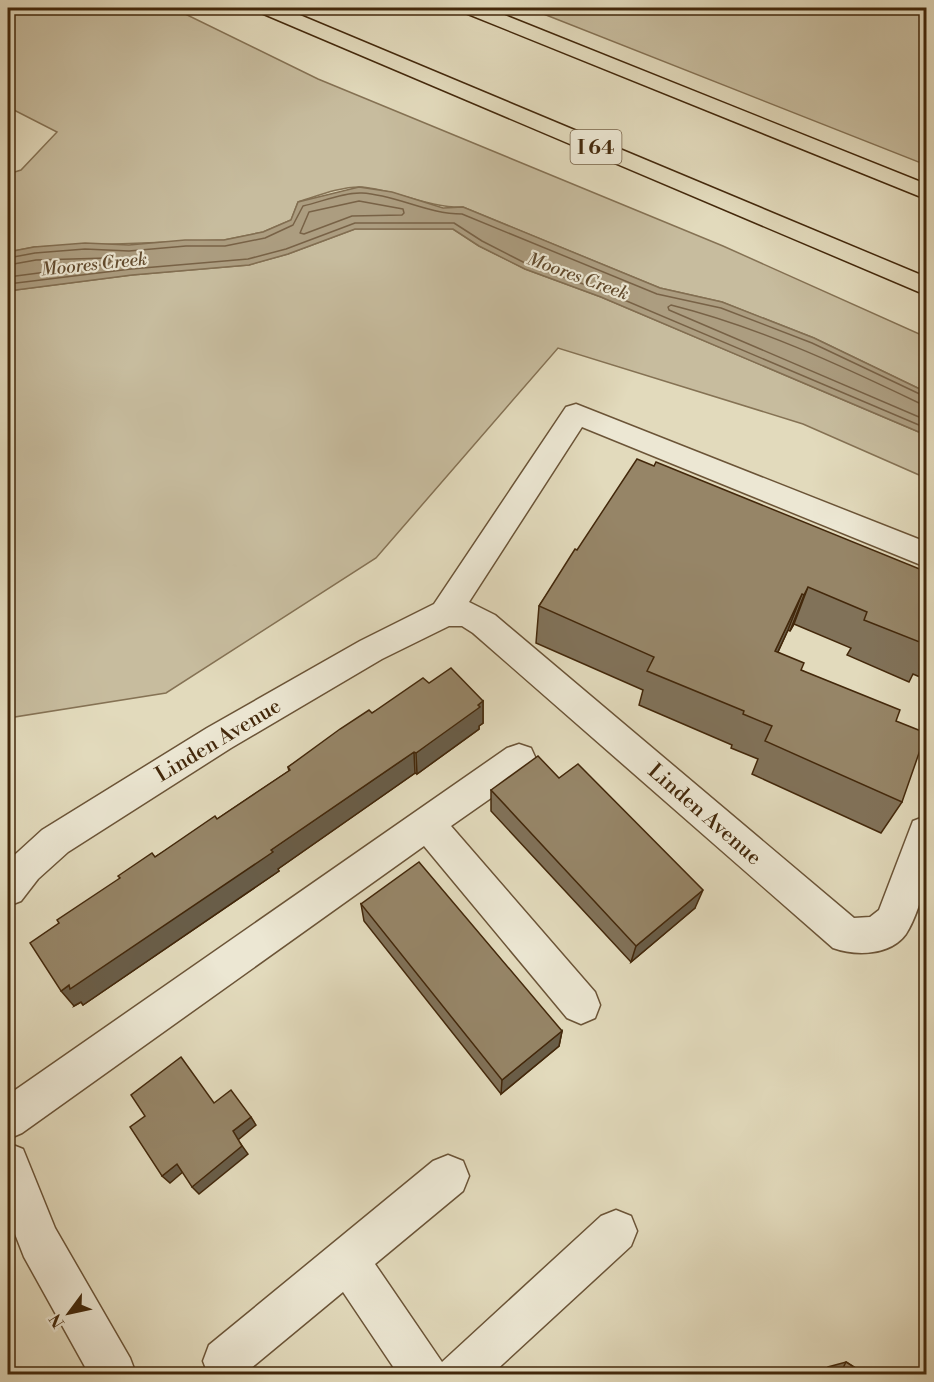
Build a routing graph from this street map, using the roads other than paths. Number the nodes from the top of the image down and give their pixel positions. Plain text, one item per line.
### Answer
1 (266, 8) edge
2 (470, 8) edge
3 (927, 192) edge
4 (927, 286) edge
5 (927, 555) edge
6 (445, 614) junction
7 (519, 759) dead end
8 (427, 824) junction
9 (927, 832) edge
10 (8, 889) edge
11 (581, 1005) dead end
12 (8, 1119) edge
13 (8, 1164) edge
14 (448, 1176) dead end
15 (616, 1231) dead end
16 (346, 1260) junction
17 (225, 1360) dead end
18 (114, 1374) edge
19 (423, 1374) edge
20 (459, 1374) edge

1 - 4 highway, I 64
2 - 3 highway
5 - 6 street
6 - 9 street, Linden Avenue
6 - 10 street, Linden Avenue
7 - 8 street
8 - 11 street
8 - 12 street
13 - 18 street
14 - 16 street
15 - 20 street
16 - 17 street
16 - 19 street

